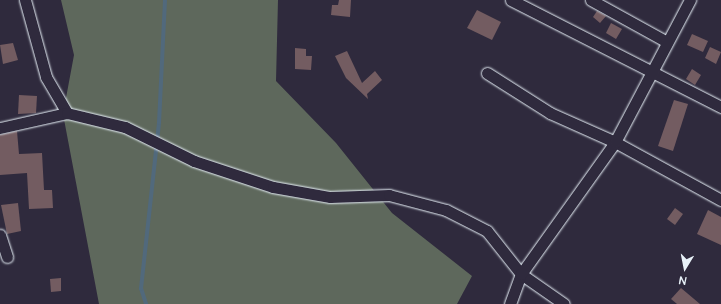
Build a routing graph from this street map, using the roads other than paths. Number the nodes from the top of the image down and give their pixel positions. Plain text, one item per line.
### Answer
1 (25, 0) edge
2 (511, 0) edge
3 (591, 0) edge
4 (690, 0) edge
5 (667, 42) junction
6 (653, 70) junction
7 (487, 73) dead end
8 (721, 107) edge
9 (67, 113) junction
10 (0, 128) edge
11 (615, 142) junction
12 (721, 200) edge
13 (0, 235) edge
14 (8, 257) dead end
15 (520, 274) junction
16 (510, 304) edge
17 (564, 304) edge

1 - 9 street
2 - 6 street
3 - 5 street
4 - 5 street
5 - 6 street
6 - 8 street
6 - 11 street
7 - 11 street
9 - 10 street
9 - 15 street
11 - 12 street
11 - 15 street
13 - 14 street
15 - 16 street
15 - 17 street

